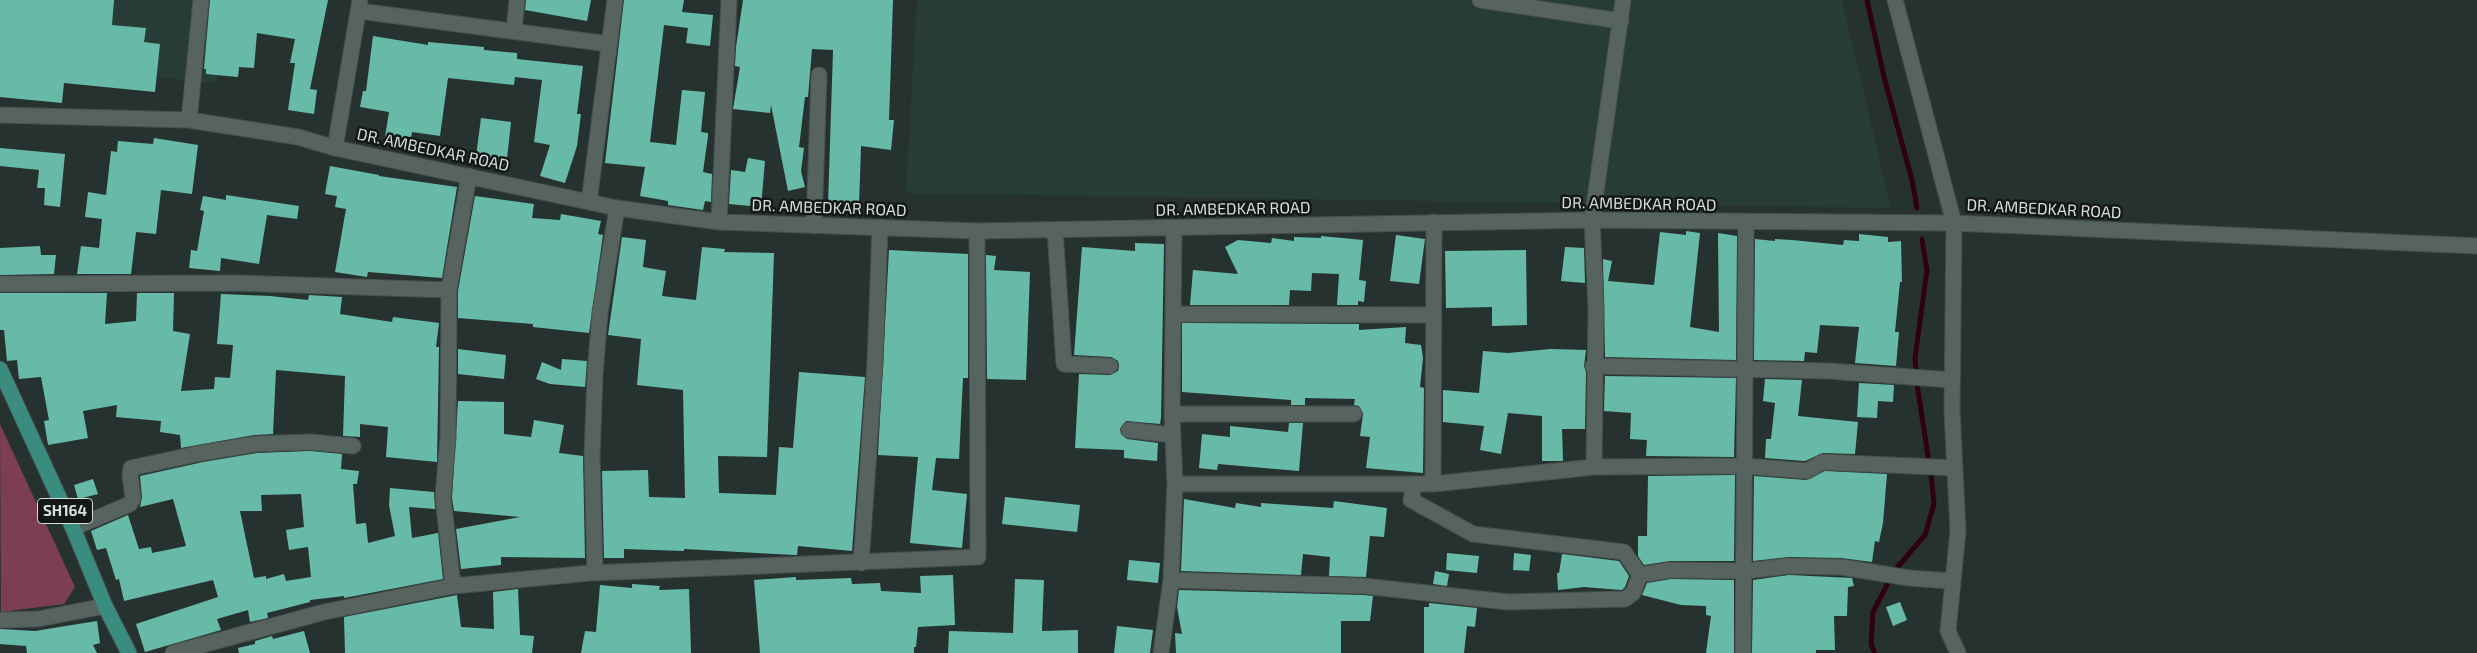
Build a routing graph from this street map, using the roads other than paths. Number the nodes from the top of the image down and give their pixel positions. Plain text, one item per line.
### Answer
1 (201, 0) edge
2 (517, 0) edge
3 (615, 0) edge
4 (729, 0) edge
5 (1480, 0) edge
6 (1623, 0) edge
7 (1895, 0) edge
8 (359, 5) edge
9 (1621, 21) junction
10 (514, 31) junction
11 (609, 44) junction
12 (819, 75) dead end
13 (0, 115) edge
14 (190, 120) junction
15 (335, 148) junction
16 (470, 176) junction
17 (589, 202) junction
18 (617, 208) junction
19 (1592, 220) junction
20 (719, 222) junction
21 (1434, 222) junction
22 (1746, 223) junction
23 (1954, 223) junction
24 (814, 226) junction
25 (880, 227) junction
26 (1174, 228) junction
27 (1055, 230) junction
28 (977, 231) junction
29 (2477, 246) edge
30 (0, 284) edge
31 (450, 290) junction
32 (1173, 314) junction
33 (1432, 315) junction
34 (1110, 366) dead end
35 (1593, 366) junction
36 (0, 369) edge
37 (1746, 370) junction
38 (1952, 380) junction
39 (1172, 414) junction
40 (1354, 414) dead end
41 (1129, 430) dead end
42 (1173, 435) junction
43 (353, 446) dead end
44 (1745, 466) junction
45 (1594, 467) junction
46 (1955, 468) junction
47 (1175, 484) junction
48 (1433, 484) junction
49 (1414, 485) junction
50 (73, 528) junction
51 (861, 563) junction
52 (1745, 571) junction
53 (595, 572) junction
54 (1640, 575) junction
55 (1170, 580) junction
56 (1952, 581) junction
57 (452, 586) junction
58 (105, 606) junction
59 (0, 620) edge
60 (129, 653) edge
61 (173, 653) edge
62 (1161, 653) edge
63 (1743, 653) edge
64 (1958, 653) edge

1 - 14 street
2 - 10 street
3 - 11 street
4 - 20 street
5 - 9 street
6 - 9 street
7 - 23 street
8 - 10 street
8 - 15 street
9 - 19 street
10 - 11 street
11 - 17 street
12 - 24 street
13 - 14 street, DR. AMBEDKAR ROAD
14 - 15 street, DR. AMBEDKAR ROAD
15 - 16 street, DR. AMBEDKAR ROAD
16 - 17 street, DR. AMBEDKAR ROAD
16 - 31 street
17 - 18 street, DR. AMBEDKAR ROAD
18 - 20 street, DR. AMBEDKAR ROAD
18 - 53 street
19 - 21 street, DR. AMBEDKAR ROAD
19 - 22 street, DR. AMBEDKAR ROAD
19 - 35 street
20 - 24 street, DR. AMBEDKAR ROAD
21 - 26 street, DR. AMBEDKAR ROAD
21 - 33 street
22 - 23 street, DR. AMBEDKAR ROAD
22 - 37 street
23 - 29 street, DR. AMBEDKAR ROAD
23 - 38 street
24 - 25 street, DR. AMBEDKAR ROAD
25 - 28 street, DR. AMBEDKAR ROAD
25 - 51 street
26 - 27 street, DR. AMBEDKAR ROAD
26 - 32 street
27 - 28 street, DR. AMBEDKAR ROAD
27 - 34 street
28 - 51 street
30 - 31 street
31 - 57 street
32 - 33 street
32 - 39 street
33 - 48 street
35 - 37 street
35 - 45 street
36 - 50 main road, SH164
37 - 38 street
37 - 44 street
38 - 46 street
39 - 40 street
39 - 42 street
41 - 42 street
42 - 47 street
43 - 50 street
44 - 45 street
44 - 46 street
44 - 52 street
45 - 48 street
46 - 56 street
47 - 49 street
47 - 55 street
48 - 49 street
49 - 54 street
50 - 58 main road, SH164
51 - 53 street
52 - 54 street
52 - 56 street
52 - 63 street
53 - 57 street
54 - 55 street
55 - 62 street
56 - 64 street
57 - 61 street
58 - 59 street
58 - 60 main road, SH164

